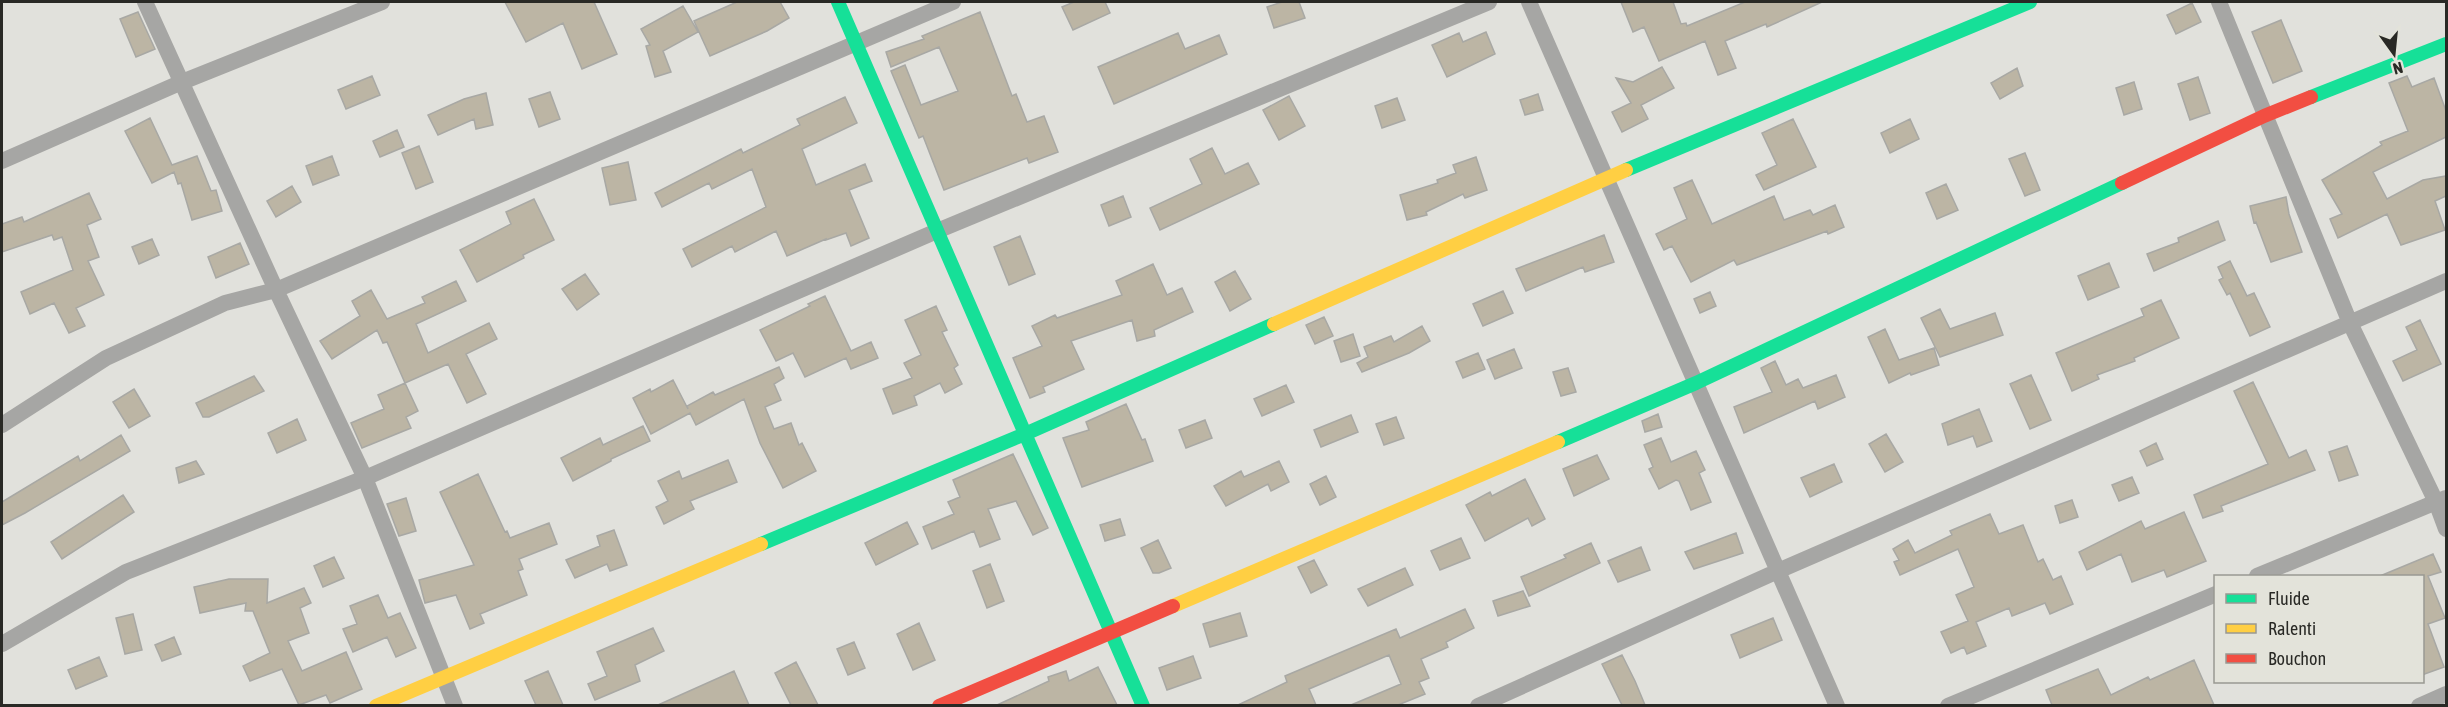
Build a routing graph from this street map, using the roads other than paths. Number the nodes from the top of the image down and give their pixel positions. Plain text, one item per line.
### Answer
1 (145, 2) edge
2 (382, 2) edge
3 (838, 2) edge
4 (953, 2) edge
5 (1489, 2) edge
6 (1529, 2) edge
7 (2030, 2) edge
8 (2219, 2) edge
9 (856, 44) junction
10 (2446, 44) edge
11 (182, 82) junction
12 (2264, 116) junction
13 (2, 161) edge
14 (1606, 178) junction
15 (937, 231) junction
16 (2446, 280) edge
17 (276, 290) junction
18 (2350, 323) junction
19 (1696, 383) junction
20 (2, 425) edge
21 (1025, 434) junction
22 (365, 478) junction
23 (2441, 500) edge
24 (2446, 529) edge
25 (1778, 571) junction
26 (2259, 575) edge
27 (2214, 595) edge
28 (1111, 632) junction
29 (2, 644) edge
30 (443, 677) junction
31 (2446, 694) edge
32 (376, 705) edge
33 (455, 705) edge
34 (939, 705) edge
35 (1143, 705) edge
36 (1478, 705) edge
37 (1837, 705) edge
38 (1948, 705) edge
39 (2419, 705) edge

1 - 11 street
2 - 11 street
3 - 9 street
4 - 9 street
5 - 15 street
6 - 14 street
7 - 14 street
8 - 12 street
9 - 15 street
9 - 17 street
10 - 12 street
11 - 13 street
11 - 17 street
12 - 18 street
12 - 19 street
14 - 19 street
14 - 21 street
15 - 21 street
15 - 22 street
16 - 18 street
17 - 20 street
17 - 22 street
18 - 23 street
18 - 25 street
19 - 25 street
19 - 28 street
21 - 28 street
21 - 30 street
22 - 29 street
22 - 30 street
23 - 24 street
23 - 26 street
25 - 36 street
25 - 37 street
27 - 38 street
28 - 34 street
28 - 35 street
30 - 32 street
30 - 33 street
31 - 39 street

